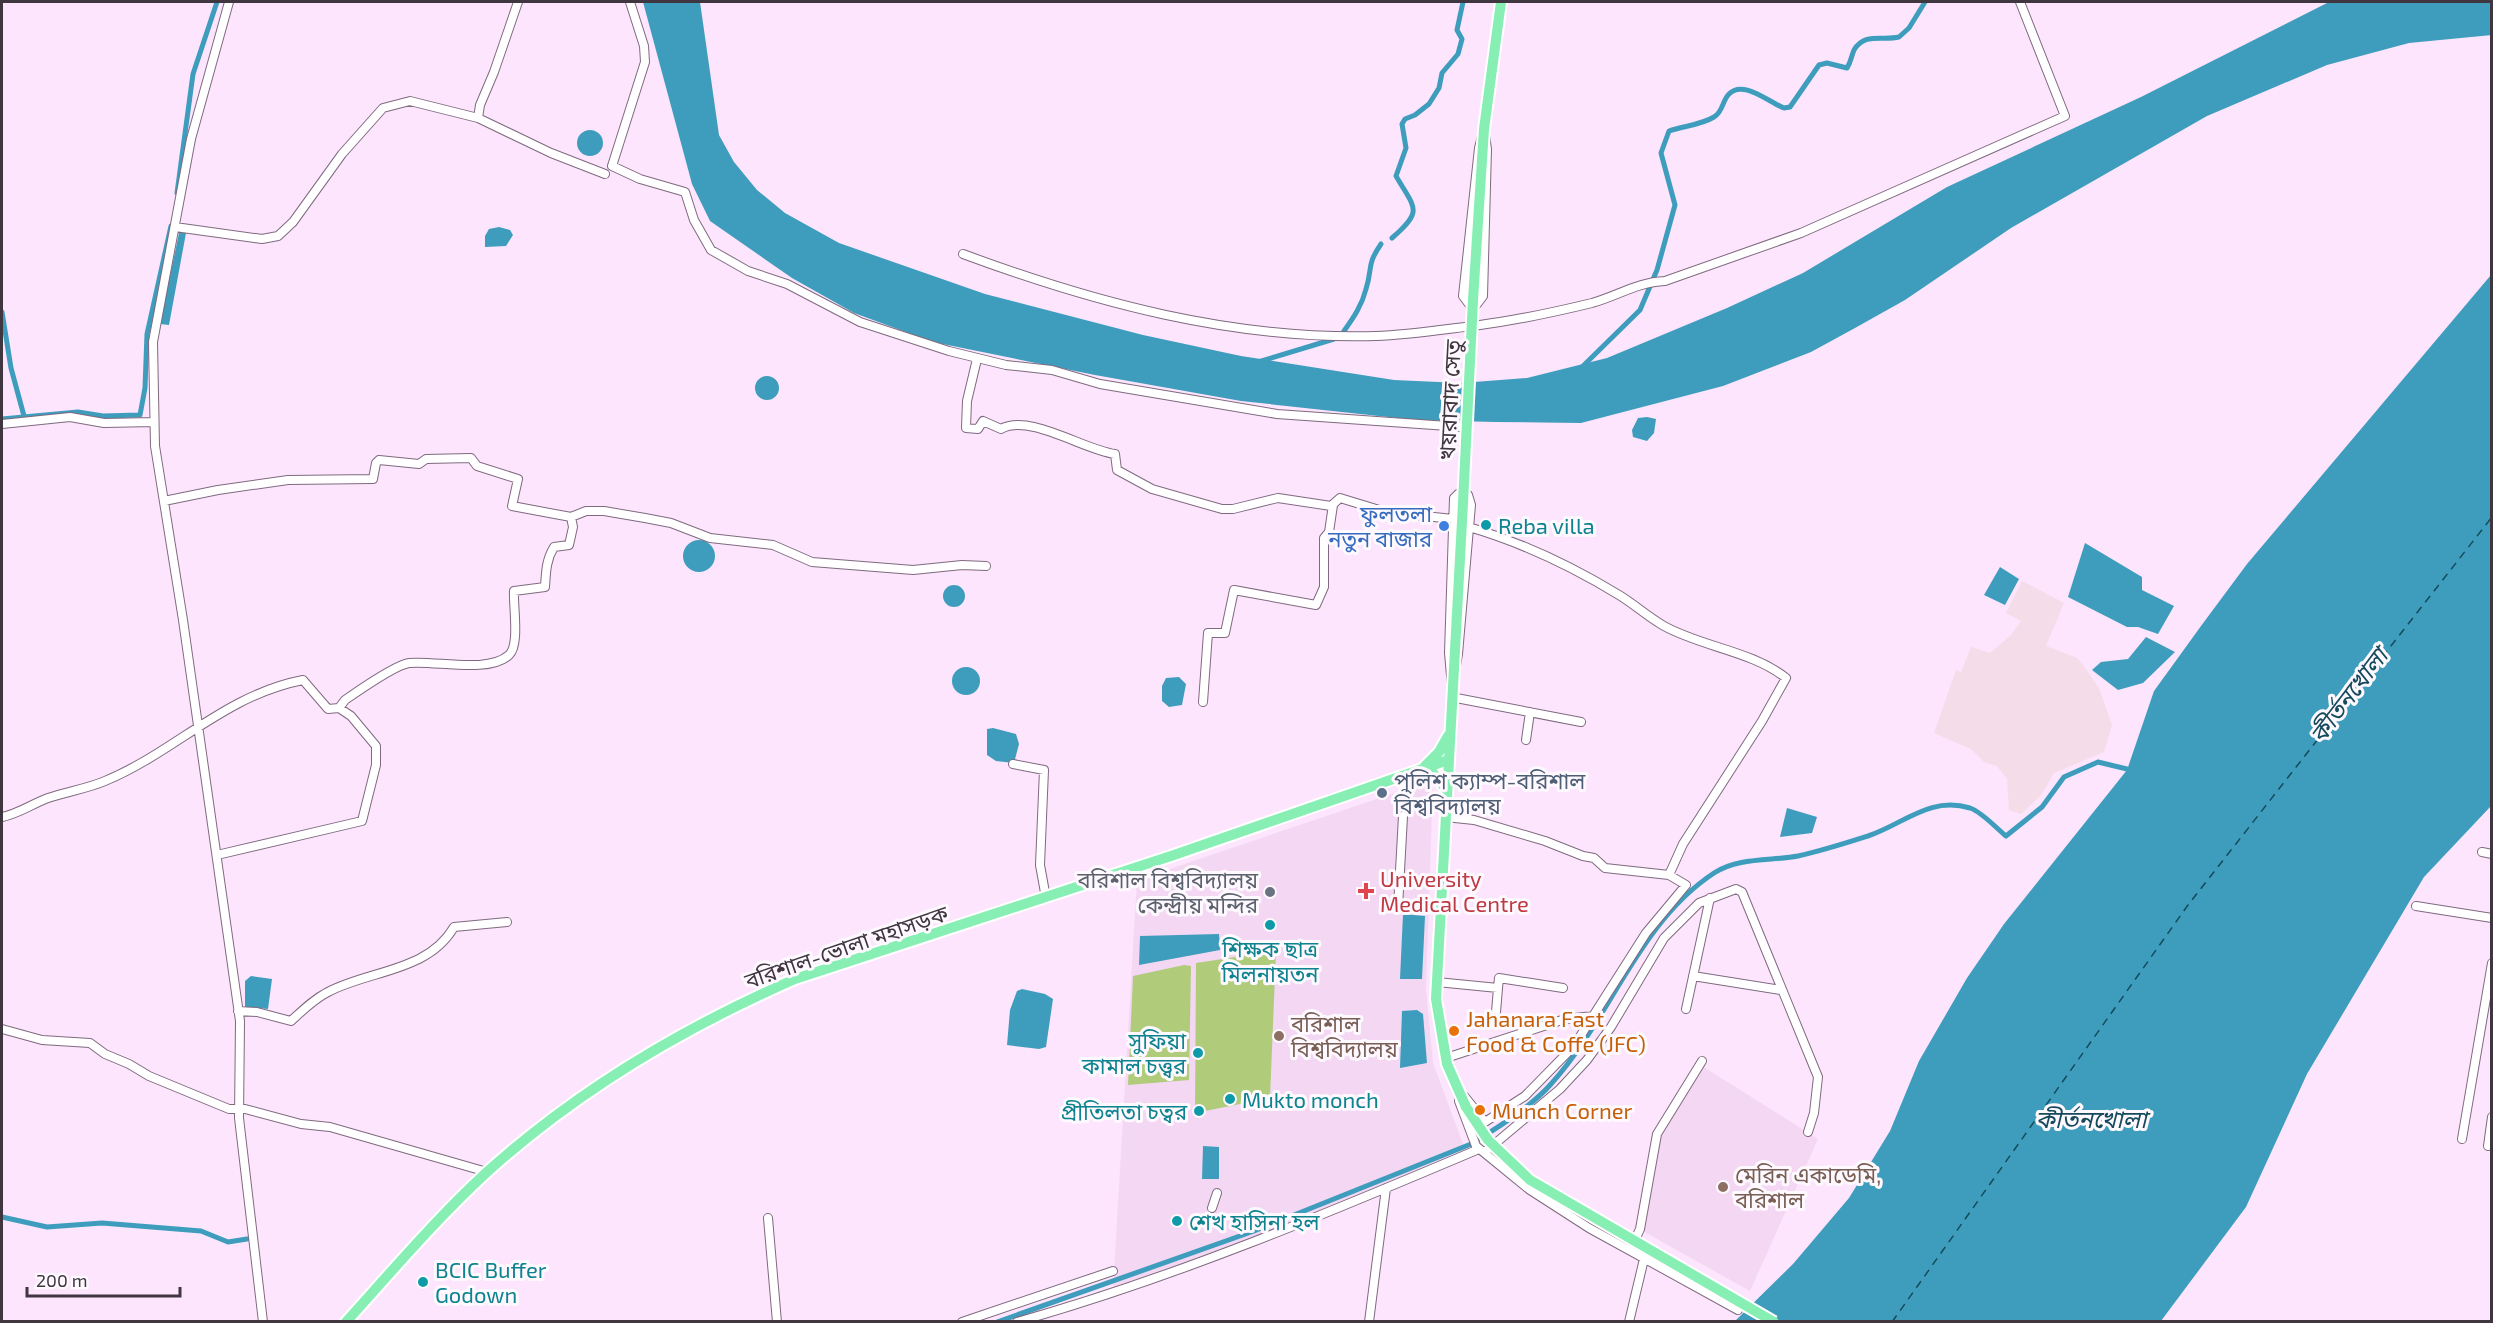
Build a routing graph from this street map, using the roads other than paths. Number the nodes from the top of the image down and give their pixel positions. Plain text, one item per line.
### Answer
1 (228, 2) edge
2 (518, 2) edge
3 (630, 2) edge
4 (1501, 2) edge
5 (2019, 2) edge
6 (478, 118) junction
7 (1484, 129) junction
8 (605, 174) dead end
9 (175, 227) junction
10 (963, 254) dead end
11 (977, 359) junction
12 (154, 422) junction
13 (2, 424) edge
14 (1462, 427) dead end
15 (164, 501) junction
16 (1333, 505) junction
17 (571, 517) junction
18 (1453, 519) junction
19 (1469, 527) junction
20 (986, 566) dead end
21 (1452, 692) junction
22 (1203, 702) dead end
23 (339, 708) junction
24 (1530, 712) junction
25 (1581, 722) dead end
26 (198, 727) junction
27 (1449, 736) junction
28 (1526, 740) dead end
29 (1448, 760) junction
30 (1013, 765) dead end
31 (1420, 770) junction
32 (1446, 789) junction
33 (1403, 816) dead end
34 (2, 817) edge
35 (1445, 817) junction
36 (2482, 852) dead end
37 (2492, 854) edge
38 (217, 855) junction
39 (1669, 875) junction
40 (1046, 898) junction
41 (1710, 898) junction
42 (2416, 906) dead end
43 (1398, 907) dead end
44 (2492, 918) edge
45 (507, 922) dead end
46 (2492, 963) edge
47 (1693, 976) junction
48 (1437, 982) junction
49 (1498, 988) junction
50 (1563, 988) dead end
51 (1781, 990) junction
52 (1686, 1009) dead end
53 (238, 1011) junction
54 (1496, 1012) dead end
55 (1594, 1017) junction
56 (2, 1029) edge
57 (1446, 1058) junction
58 (1702, 1060) dead end
59 (1456, 1086) junction
60 (239, 1109) junction
61 (2492, 1117) edge
62 (1808, 1132) dead end
63 (2462, 1138) dead end
64 (1478, 1146) junction
65 (2488, 1146) dead end
66 (487, 1172) junction
67 (1386, 1188) junction
68 (1217, 1193) dead end
69 (1212, 1208) dead end
70 (768, 1218) dead end
71 (1630, 1251) junction
72 (1644, 1259) junction
73 (1113, 1271) dead end
74 (1738, 1310) dead end
75 (263, 1322) edge
76 (346, 1322) edge
77 (777, 1322) edge
78 (962, 1322) edge
79 (1017, 1322) edge
80 (1369, 1322) edge
81 (1629, 1322) edge
82 (1774, 1322) edge

1 - 9 street
2 - 6 street
3 - 11 street
4 - 7 highway, খয়রাবাদ সেতু
5 - 10 street
6 - 8 street
6 - 9 street
7 - 7 street
7 - 21 highway, খয়রাবাদ সেতু, bridge
9 - 12 street
11 - 14 street
11 - 16 street
12 - 13 street
12 - 15 street
15 - 17 street
15 - 26 street
16 - 18 street
16 - 22 street
17 - 20 street
17 - 23 street
18 - 19 street
18 - 21 street
19 - 21 street
19 - 39 street
21 - 24 street
21 - 27 highway, খয়রাবাদ সেতু
23 - 26 street
23 - 38 street
24 - 25 street
24 - 28 street
26 - 34 street
26 - 38 street
27 - 29 highway, খয়রাবাদ সেতু
27 - 31 highway
29 - 31 highway, বরিশাল-ভোলা মহাসড়ক
29 - 32 highway, খয়রাবাদ সেতু
30 - 40 street
31 - 32 highway
31 - 40 highway, বরিশাল-ভোলা মহাসড়ক
32 - 35 highway, খয়রাবাদ সেতু
33 - 43 street
35 - 39 street
35 - 48 highway, খয়রাবাদ সেতু
36 - 37 street
38 - 53 street
39 - 55 street
40 - 66 highway, বরিশাল-ভোলা মহাসড়ক
41 - 47 street
41 - 51 street
41 - 64 street
42 - 44 street
45 - 53 street
46 - 63 street
47 - 51 street
47 - 52 street
48 - 49 street
48 - 57 highway, খয়রাবাদ সেতু
49 - 50 street
49 - 54 street
51 - 62 street
53 - 60 street
55 - 57 street
55 - 59 street
56 - 60 street
57 - 59 highway, খয়রাবাদ সেতু
58 - 71 street
59 - 64 street
59 - 82 highway, খয়রাবাদ সেতু, bridge
60 - 66 street
60 - 75 street
61 - 65 street
64 - 67 street
64 - 71 street
66 - 76 highway, বরিশাল-ভোলা মহাসড়ক
67 - 79 street
67 - 80 street
68 - 69 street
70 - 77 street
71 - 72 street
72 - 74 street
72 - 81 street
73 - 78 street

